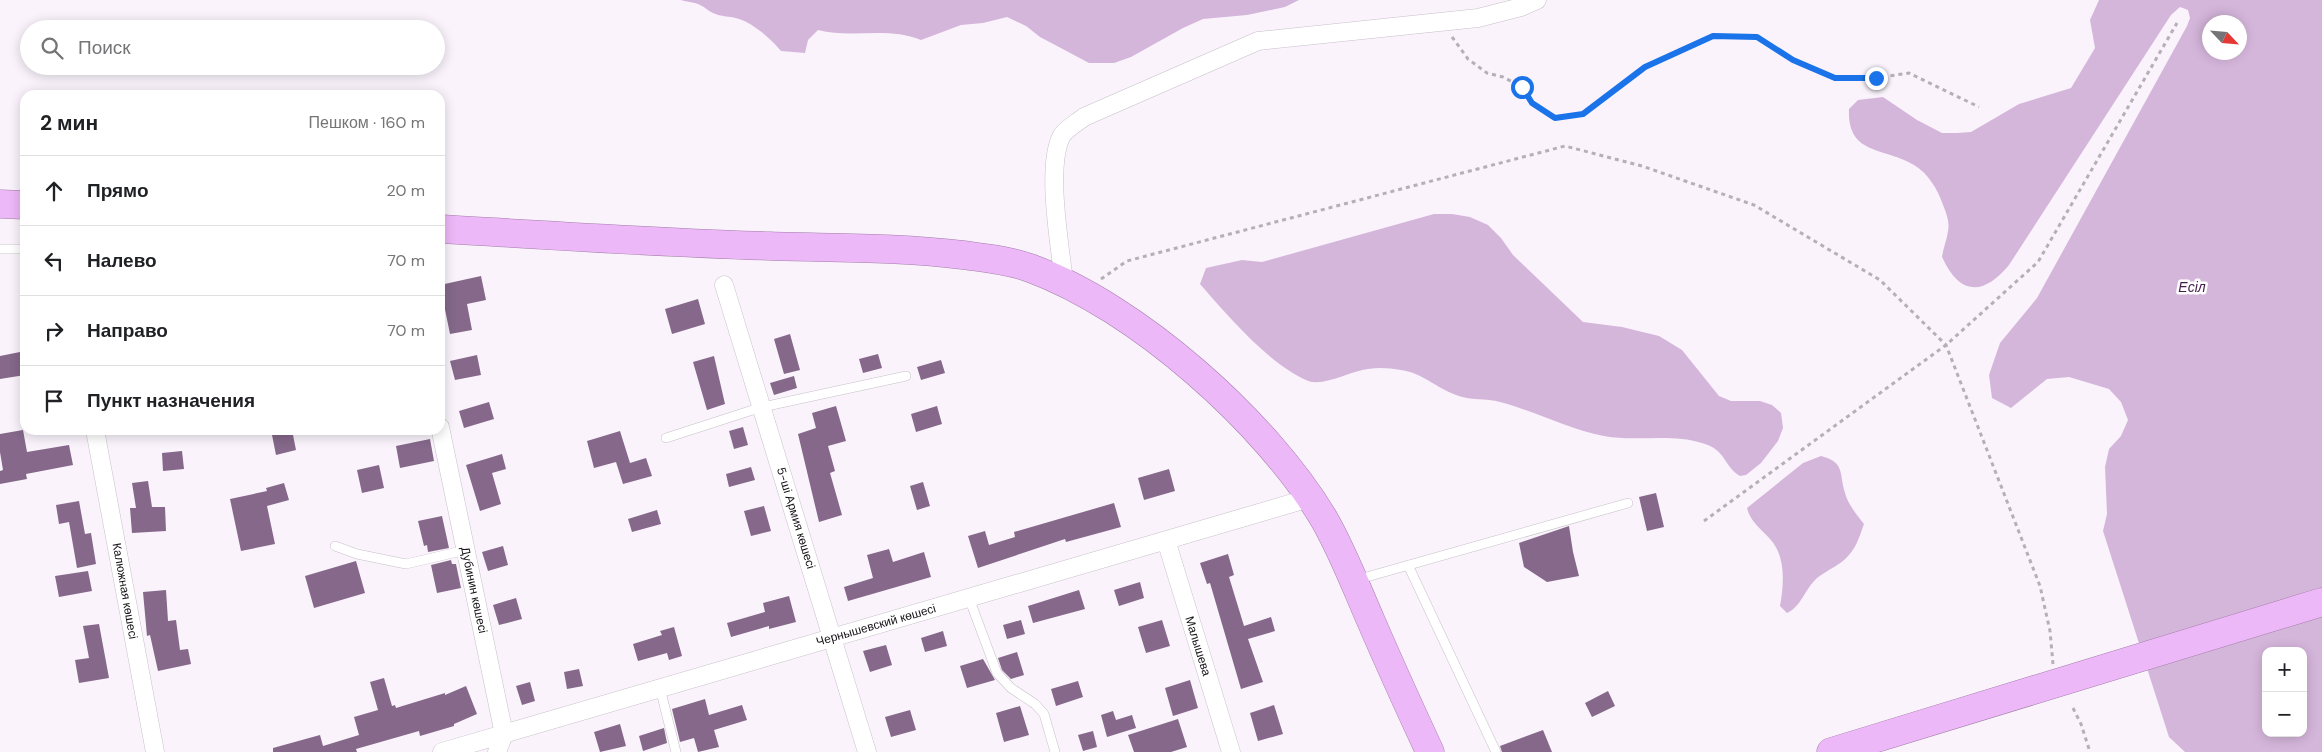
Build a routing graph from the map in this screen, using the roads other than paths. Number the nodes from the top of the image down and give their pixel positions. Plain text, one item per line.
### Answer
1 (1537, 0) edge
2 (0, 204) edge
3 (20, 205) edge
4 (445, 229) edge
5 (0, 249) edge
6 (20, 250) edge
7 (724, 284) dead end
8 (1073, 287) junction
9 (906, 376) dead end
10 (762, 407) junction
11 (96, 435) edge
12 (442, 435) edge
13 (666, 438) dead end
14 (1310, 498) junction
15 (1628, 503) dead end
16 (1166, 540) junction
17 (335, 546) dead end
18 (466, 550) junction
19 (1408, 565) junction
20 (1353, 581) junction
21 (968, 598) junction
22 (2322, 602) edge
23 (832, 638) junction
24 (660, 688) junction
25 (504, 734) junction
26 (154, 752) edge
27 (442, 752) edge
28 (497, 752) edge
29 (676, 752) edge
30 (867, 752) edge
31 (1055, 752) edge
32 (1231, 752) edge
33 (1430, 752) edge
34 (1496, 752) edge
35 (1831, 752) edge

1 - 8 street
2 - 3 highway
4 - 8 highway
5 - 6 lane
7 - 10 street, 5-ші Армия көшесі
8 - 14 highway
9 - 10 lane
10 - 13 lane
10 - 23 street, 5-ші Армия көшесі
11 - 26 street, Калюжная көшесі
12 - 18 street, Дубинин көшесі
14 - 16 street, Чернышевский көшесі
14 - 20 highway
15 - 19 lane
16 - 21 street, Чернышевский көшесі
16 - 32 street, Малышева
17 - 18 lane
18 - 25 street, Дубинин көшесі
19 - 20 lane
19 - 34 lane
20 - 33 highway
21 - 23 street, Чернышевский көшесі
21 - 31 lane
22 - 35 highway
23 - 24 street, Чернышевский көшесі
23 - 30 street, 5-ші Армия көшесі
24 - 25 street, Чернышевский көшесі
24 - 29 lane
25 - 27 street, Чернышевский көшесі
25 - 28 street

